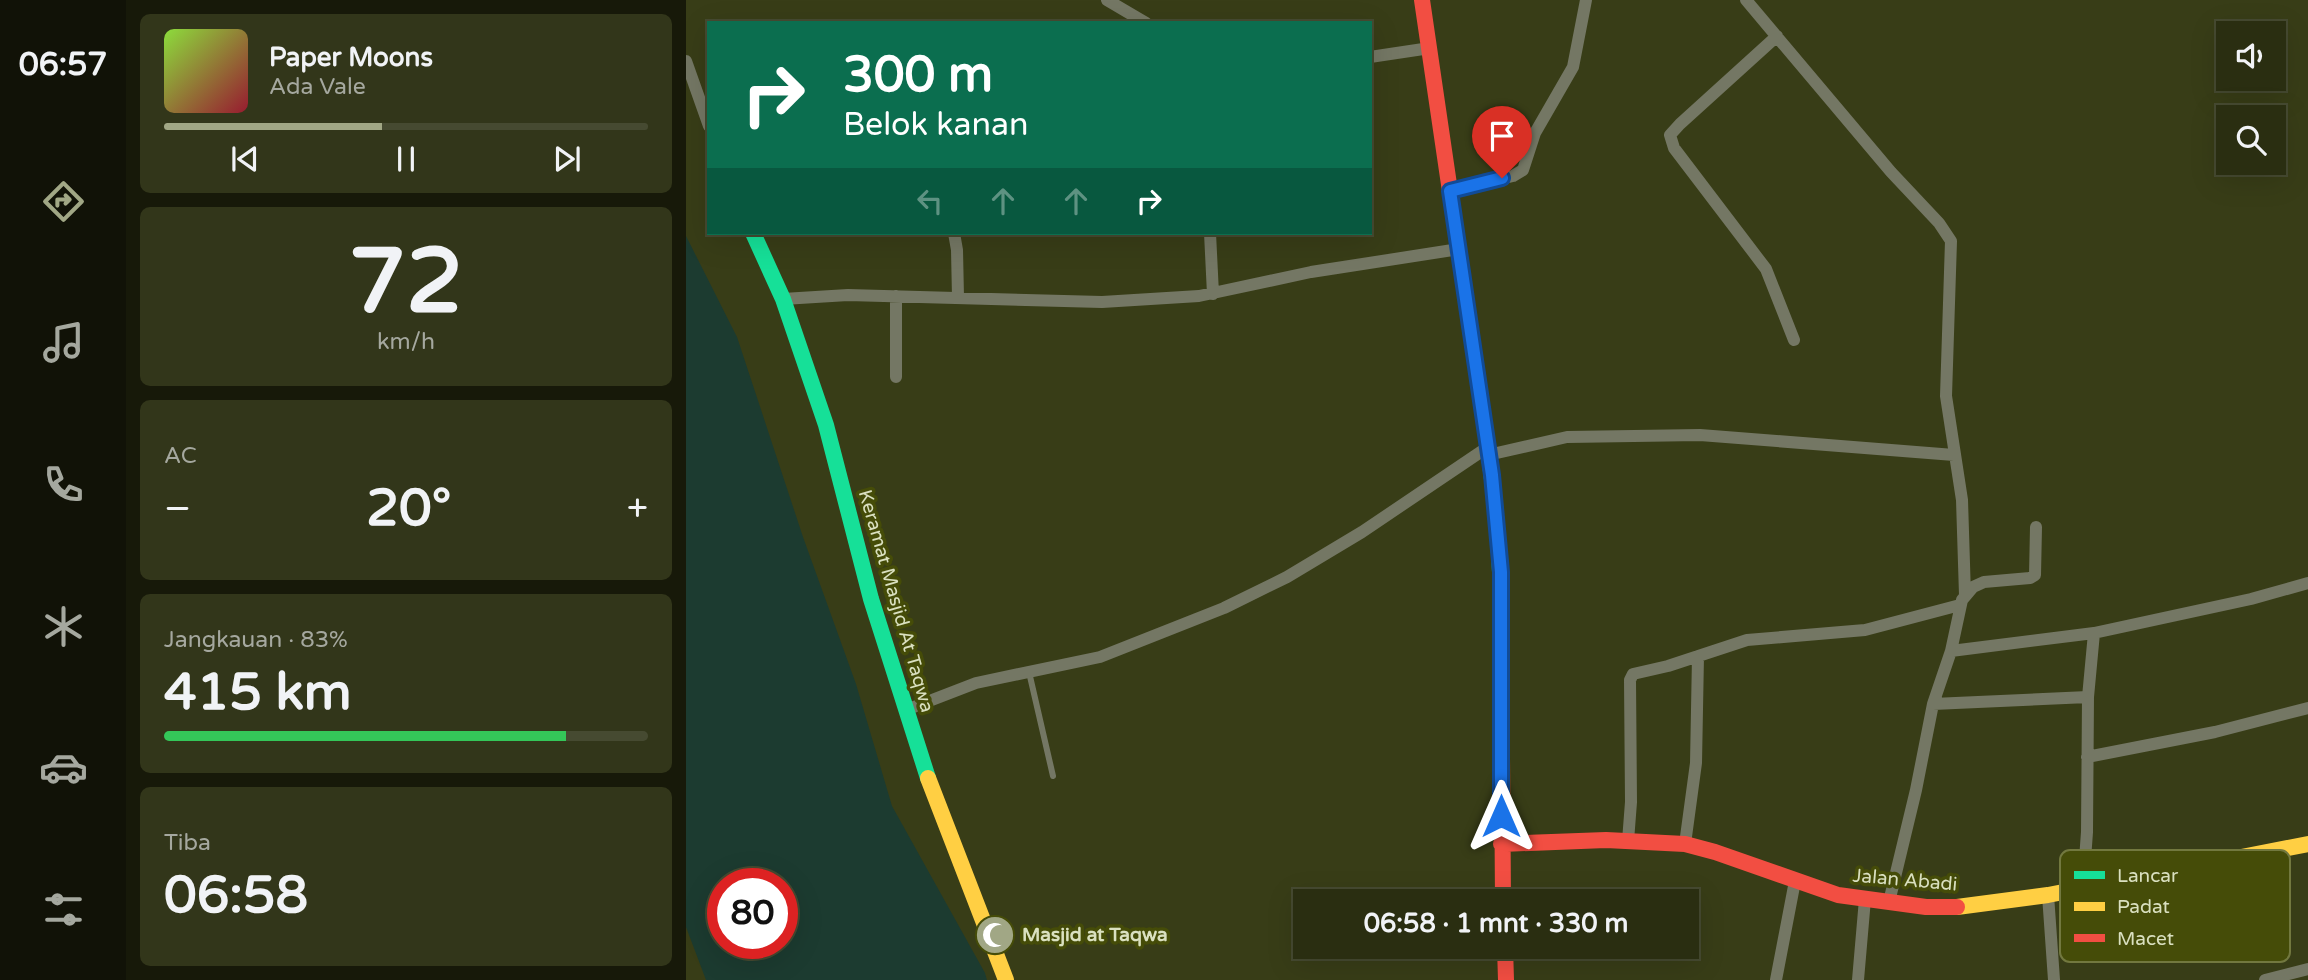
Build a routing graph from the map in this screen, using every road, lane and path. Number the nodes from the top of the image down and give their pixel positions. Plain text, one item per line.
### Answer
1 (1107, 0) edge
2 (1422, 0) edge
3 (1586, 0) edge
4 (1746, 0) edge
5 (1143, 21) edge
6 (1777, 36) junction
7 (1430, 48) junction
8 (1372, 57) edge
9 (686, 61) edge
10 (707, 120) edge
11 (1450, 191) junction
12 (754, 235) edge
13 (954, 235) edge
14 (1210, 235) edge
15 (1459, 249) junction
16 (1213, 294) junction
17 (896, 296) junction
18 (958, 297) junction
19 (783, 299) junction
20 (1794, 340) dead end
21 (896, 377) dead end
22 (1488, 451) junction
23 (1954, 455) junction
24 (2036, 527) dead end
25 (2308, 583) edge
26 (1963, 600) junction
27 (2094, 633) junction
28 (1951, 651) junction
29 (1698, 656) junction
30 (1028, 673) junction
31 (2088, 698) junction
32 (1933, 704) junction
33 (2308, 708) edge
34 (906, 710) junction
35 (2087, 757) junction
36 (1053, 776) dead end
37 (1629, 841) junction
38 (1501, 844) junction
39 (1685, 844) junction
40 (2308, 844) edge
41 (2085, 850) edge
42 (2276, 850) edge
43 (1795, 881) junction
44 (1503, 889) edge
45 (2060, 892) edge
46 (2048, 895) junction
47 (1865, 898) junction
48 (1889, 902) junction
49 (1505, 959) edge
50 (2308, 969) edge
51 (1006, 980) edge
52 (1506, 980) edge
53 (1776, 980) edge
54 (1857, 980) edge
55 (2054, 980) edge
56 (2266, 980) edge

1 - 5 street
2 - 7 main road
3 - 11 street
4 - 6 street
6 - 20 street
6 - 23 street
7 - 8 street
7 - 11 main road
9 - 10 street
11 - 15 main road
12 - 19 main road, Keramat Masjid At Taqwa
13 - 18 street
14 - 16 street
15 - 16 street
15 - 22 main road
16 - 18 street
17 - 18 street
17 - 19 street
17 - 21 street
19 - 34 main road, Keramat Masjid At Taqwa
22 - 23 street
22 - 30 street
22 - 38 main road
23 - 26 street
24 - 26 street
25 - 27 street
26 - 28 street
26 - 29 street
27 - 28 street
27 - 31 street
28 - 32 street
29 - 37 street
29 - 39 street
30 - 34 street
30 - 36 lane
31 - 32 street
31 - 35 street
32 - 48 street
33 - 35 street
34 - 51 main road, Keramat Masjid At Taqwa
35 - 41 street
37 - 38 main road, Jalan Abadi
37 - 39 main road, Jalan Abadi
38 - 44 main road
39 - 43 main road, Jalan Abadi
40 - 42 main road, Jalan Abadi
43 - 47 main road, Jalan Abadi
43 - 53 street
45 - 46 main road, Jalan Abadi
46 - 48 main road, Jalan Abadi
46 - 55 street
47 - 48 main road, Jalan Abadi
47 - 54 street
49 - 52 main road
50 - 56 street

